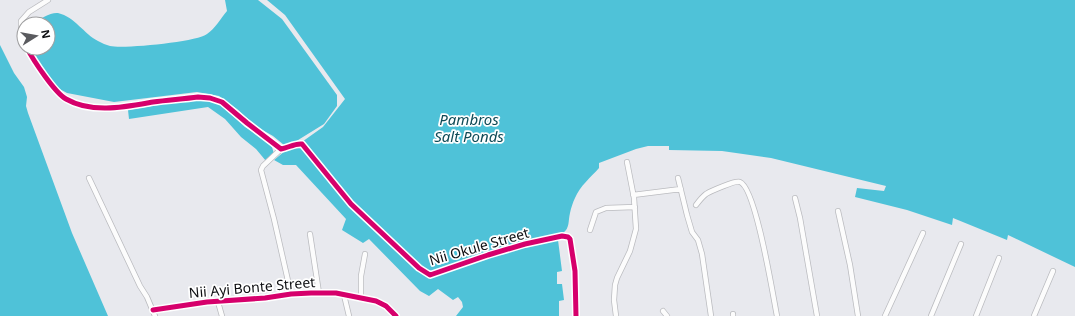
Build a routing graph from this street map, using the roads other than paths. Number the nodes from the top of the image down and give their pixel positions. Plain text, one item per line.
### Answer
1 (48, 0) edge
2 (38, 2) edge
3 (25, 16) edge
4 (32, 56) edge
5 (280, 149) junction
6 (627, 162) dead end
7 (89, 178) dead end
8 (678, 178) dead end
9 (680, 189) junction
10 (633, 195) junction
11 (795, 198) dead end
12 (696, 205) dead end
13 (635, 207) junction
14 (838, 211) dead end
15 (590, 230) dead end
16 (923, 233) dead end
17 (310, 234) dead end
18 (962, 244) dead end
19 (365, 254) dead end
20 (999, 258) dead end
21 (1054, 271) dead end
22 (319, 293) junction
23 (291, 294) junction
24 (344, 295) junction
25 (361, 298) junction
26 (218, 302) junction
27 (152, 310) junction
28 (663, 311) dead end
29 (155, 316) edge
30 (222, 316) edge
31 (349, 316) edge
32 (396, 316) edge
33 (576, 316) edge
34 (616, 316) edge
35 (667, 316) edge
36 (711, 316) edge
37 (777, 316) edge
38 (817, 316) edge
39 (858, 316) edge
40 (885, 316) edge
41 (930, 316) edge
42 (976, 316) edge
43 (1034, 316) edge

1 - 2 street
2 - 3 street
4 - 5 street
5 - 23 street
5 - 33 street, Nii Okule Street
6 - 10 street
7 - 27 street
8 - 9 street
9 - 10 street
9 - 36 street
10 - 13 street
11 - 38 street
12 - 37 street
13 - 15 street
13 - 34 street
14 - 39 street
16 - 40 street
17 - 22 street
18 - 41 street
19 - 25 street
20 - 42 street
21 - 43 street
22 - 23 street, Nii Ayi Bonte Street
22 - 24 street, Nii Ayi Bonte Street
23 - 26 street, Nii Ayi Bonte Street
24 - 25 street, Nii Ayi Bonte Street
24 - 31 street
25 - 32 street, Nii Ayi Bonte Street
26 - 27 street, Nii Ayi Bonte Street
26 - 30 street
27 - 29 street
28 - 35 street

